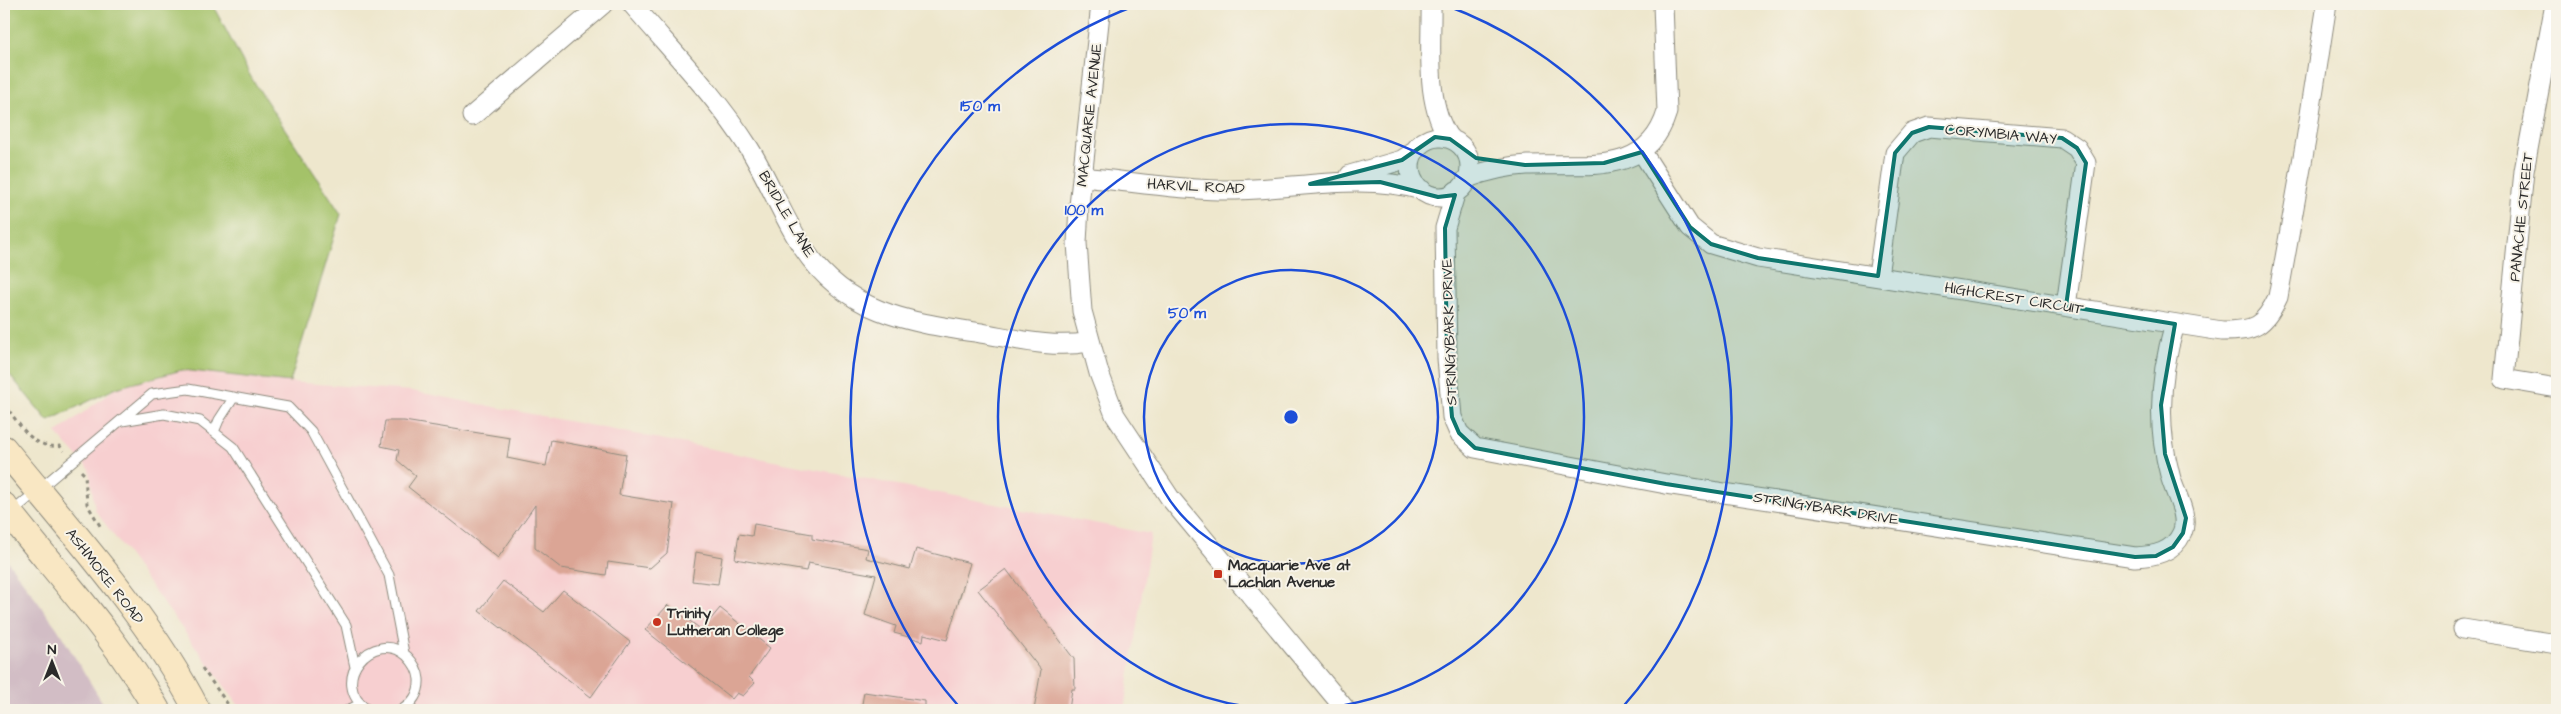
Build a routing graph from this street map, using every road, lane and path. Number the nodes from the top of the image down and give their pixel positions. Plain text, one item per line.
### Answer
1 (603, 4) edge
2 (632, 4) edge
3 (1101, 4) edge
4 (1432, 4) edge
5 (1663, 4) edge
6 (2327, 4) edge
7 (2555, 4) edge
8 (1433, 99) junction
9 (472, 116) dead end
10 (1450, 139) junction
11 (1417, 148) junction
12 (1642, 152) junction
13 (1466, 153) junction
14 (1525, 165) junction
15 (1082, 177) junction
16 (1310, 184) junction
17 (1462, 185) junction
18 (1426, 193) junction
19 (1445, 228) junction
20 (1878, 276) junction
21 (2066, 306) junction
22 (2174, 324) junction
23 (1089, 342) junction
24 (2557, 388) edge
25 (234, 397) junction
26 (122, 421) junction
27 (214, 432) junction
28 (4, 450) edge
29 (38, 491) junction
30 (7, 510) edge
31 (2463, 629) dead end
32 (2557, 644) edge
33 (404, 653) junction
34 (355, 666) junction
35 (360, 704) junction
36 (1337, 707) edge
37 (157, 710) edge
38 (197, 710) edge
39 (348, 710) edge
40 (368, 710) edge
41 (402, 710) edge

1 - 9 street
2 - 23 street, BRIDLE LANE
3 - 15 street, MACQUARIE AVENUE
4 - 8 street
5 - 12 street
6 - 22 street, HIGHCREST CIRCUIT
7 - 24 street, PANACHE STREET
8 - 10 street
8 - 11 street
10 - 11 street
10 - 13 street
11 - 16 street, HARVIL ROAD
11 - 18 street
12 - 14 street
12 - 20 street, HIGHCREST CIRCUIT
13 - 14 street
13 - 17 street
14 - 17 street
15 - 16 street, HARVIL ROAD
15 - 23 street, MACQUARIE AVENUE
16 - 18 street, HARVIL ROAD
17 - 18 street
17 - 19 street, STRINGYBARK DRIVE
18 - 19 street, STRINGYBARK DRIVE
19 - 22 street, STRINGYBARK DRIVE
20 - 21 street, HIGHCREST CIRCUIT
20 - 21 street, CORYMBIA WAY
21 - 22 street, HIGHCREST CIRCUIT
23 - 36 street, MACQUARIE AVENUE
25 - 26 lane
25 - 27 lane
25 - 33 lane
26 - 27 lane
26 - 29 lane
27 - 34 lane
28 - 29 main road, ASHMORE ROAD
29 - 30 lane
29 - 38 main road, ASHMORE ROAD
30 - 37 main road
31 - 32 street
33 - 34 lane
33 - 41 lane
34 - 35 lane
35 - 39 lane
35 - 40 lane

